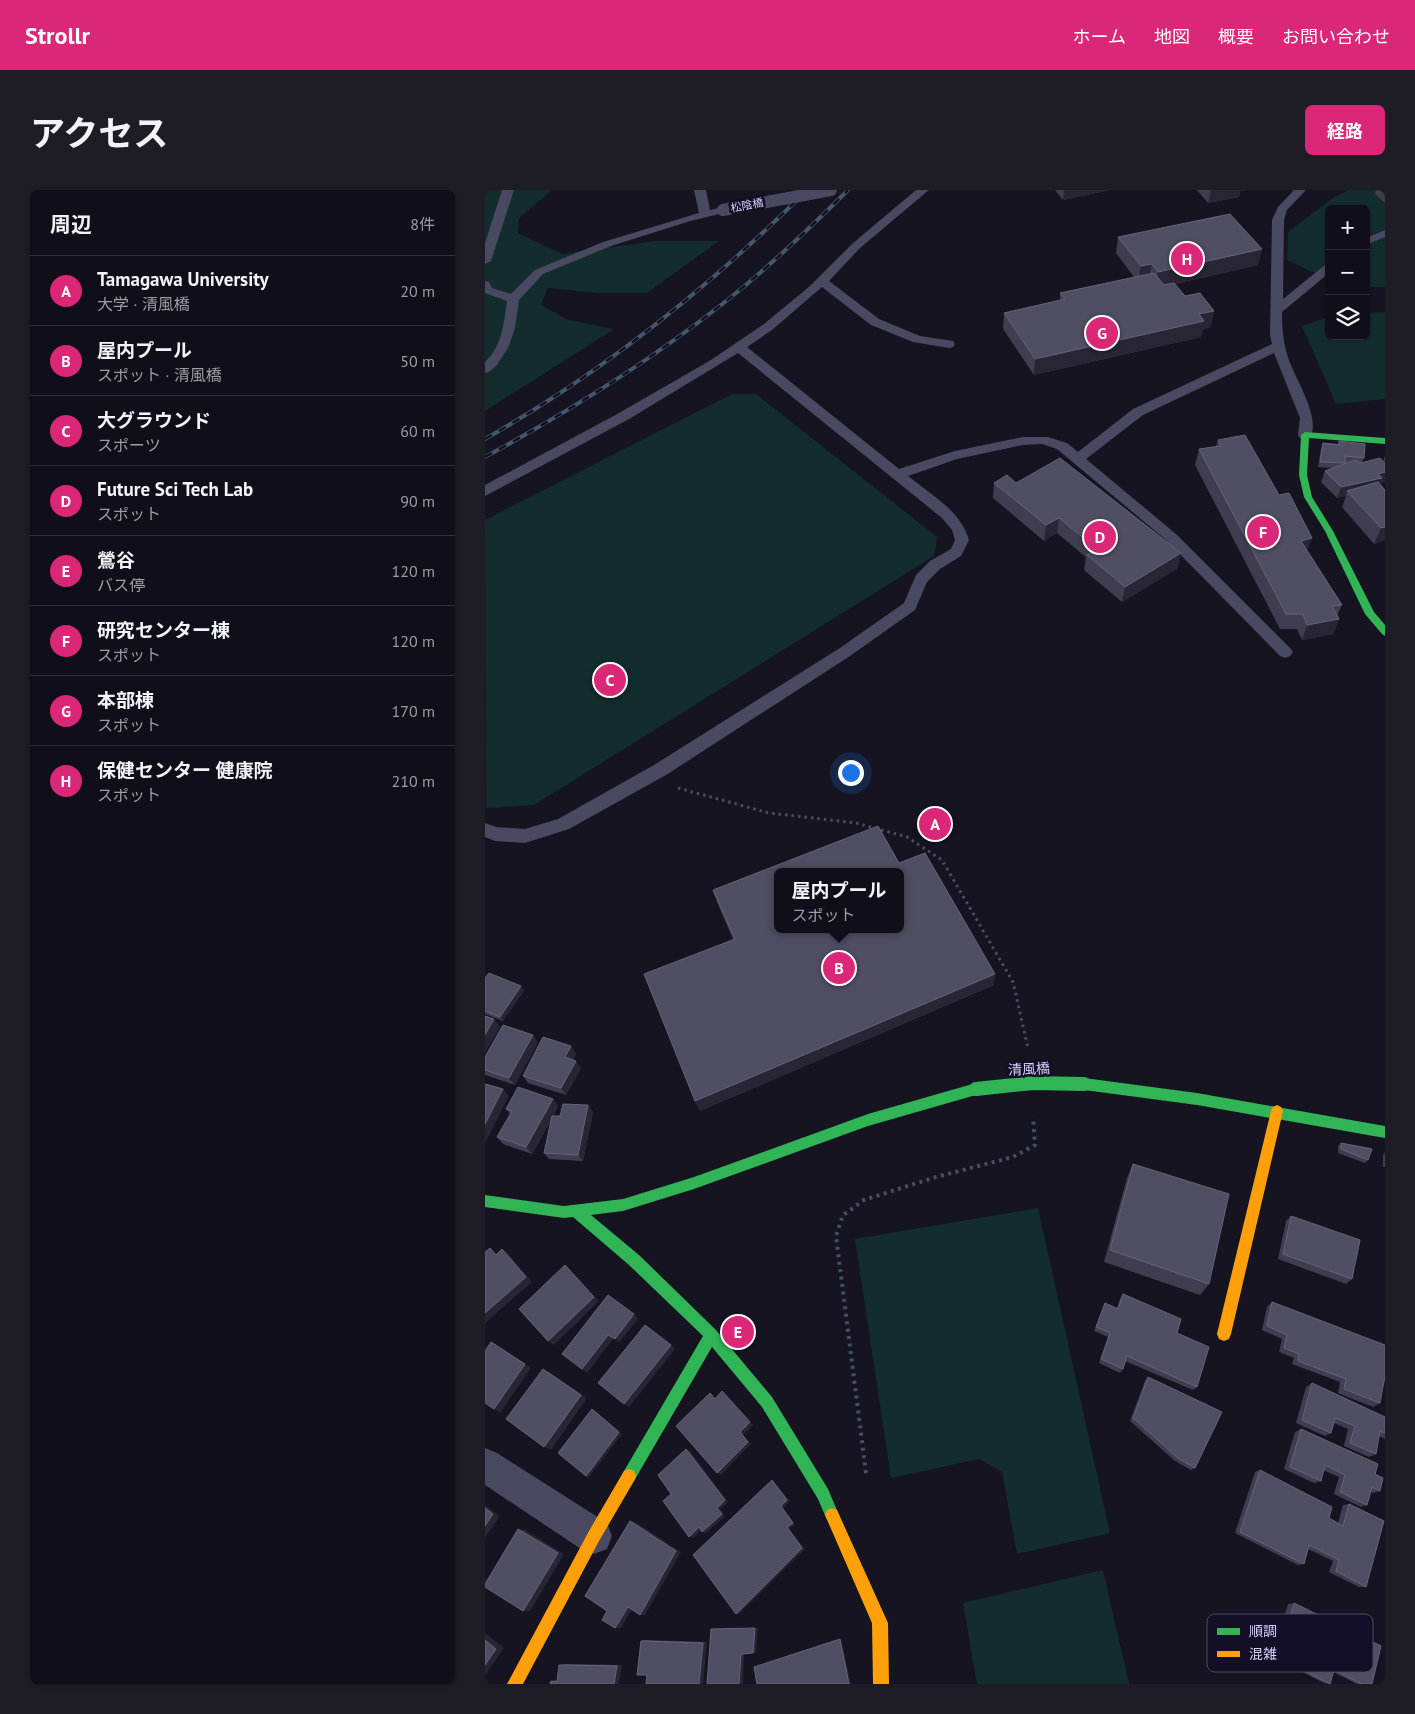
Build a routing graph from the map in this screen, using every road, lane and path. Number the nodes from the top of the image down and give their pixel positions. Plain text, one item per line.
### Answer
1 (508, 190) edge
2 (701, 190) edge
3 (831, 190) edge
4 (923, 190) edge
5 (1300, 190) edge
6 (705, 214) junction
7 (1385, 233) edge
8 (1370, 240) edge
9 (485, 261) edge
10 (1325, 271) edge
11 (822, 281) junction
12 (485, 285) edge
13 (513, 299) junction
14 (1277, 310) junction
15 (949, 344) dead end
16 (1278, 346) junction
17 (739, 347) junction
18 (485, 369) edge
19 (1305, 435) junction
20 (1385, 442) edge
21 (1079, 458) junction
22 (897, 474) junction
23 (485, 491) edge
24 (1385, 632) edge
25 (1285, 652) dead end
26 (660, 770) junction
27 (485, 830) edge
28 (1028, 1050) dead end
29 (1032, 1107) dead end
30 (1277, 1111) junction
31 (1385, 1132) edge
32 (485, 1201) edge
33 (577, 1212) junction
34 (711, 1334) junction
35 (1224, 1334) dead end
36 (485, 1465) edge
37 (866, 1473) dead end
38 (594, 1536) junction
39 (515, 1684) edge
40 (881, 1684) edge

1 - 9 lane
2 - 6 lane
3 - 6 lane, 松陰橋, bridge
4 - 11 lane
5 - 14 lane
6 - 13 lane, 松陰橋
7 - 8 lane
10 - 14 lane
11 - 15 lane
11 - 17 lane
12 - 13 lane
13 - 18 lane
14 - 16 lane
16 - 19 lane
16 - 21 lane
17 - 22 lane
17 - 23 lane
19 - 20 street
19 - 24 street
21 - 22 lane
21 - 25 lane
22 - 26 lane
26 - 27 lane
26 - 28 path
29 - 37 path
30 - 31 street, 清風橋
30 - 33 street, 清風橋, bridge
30 - 35 street
32 - 33 street, 清風橋
33 - 34 street
34 - 38 street
34 - 40 street
36 - 38 street
38 - 39 street

